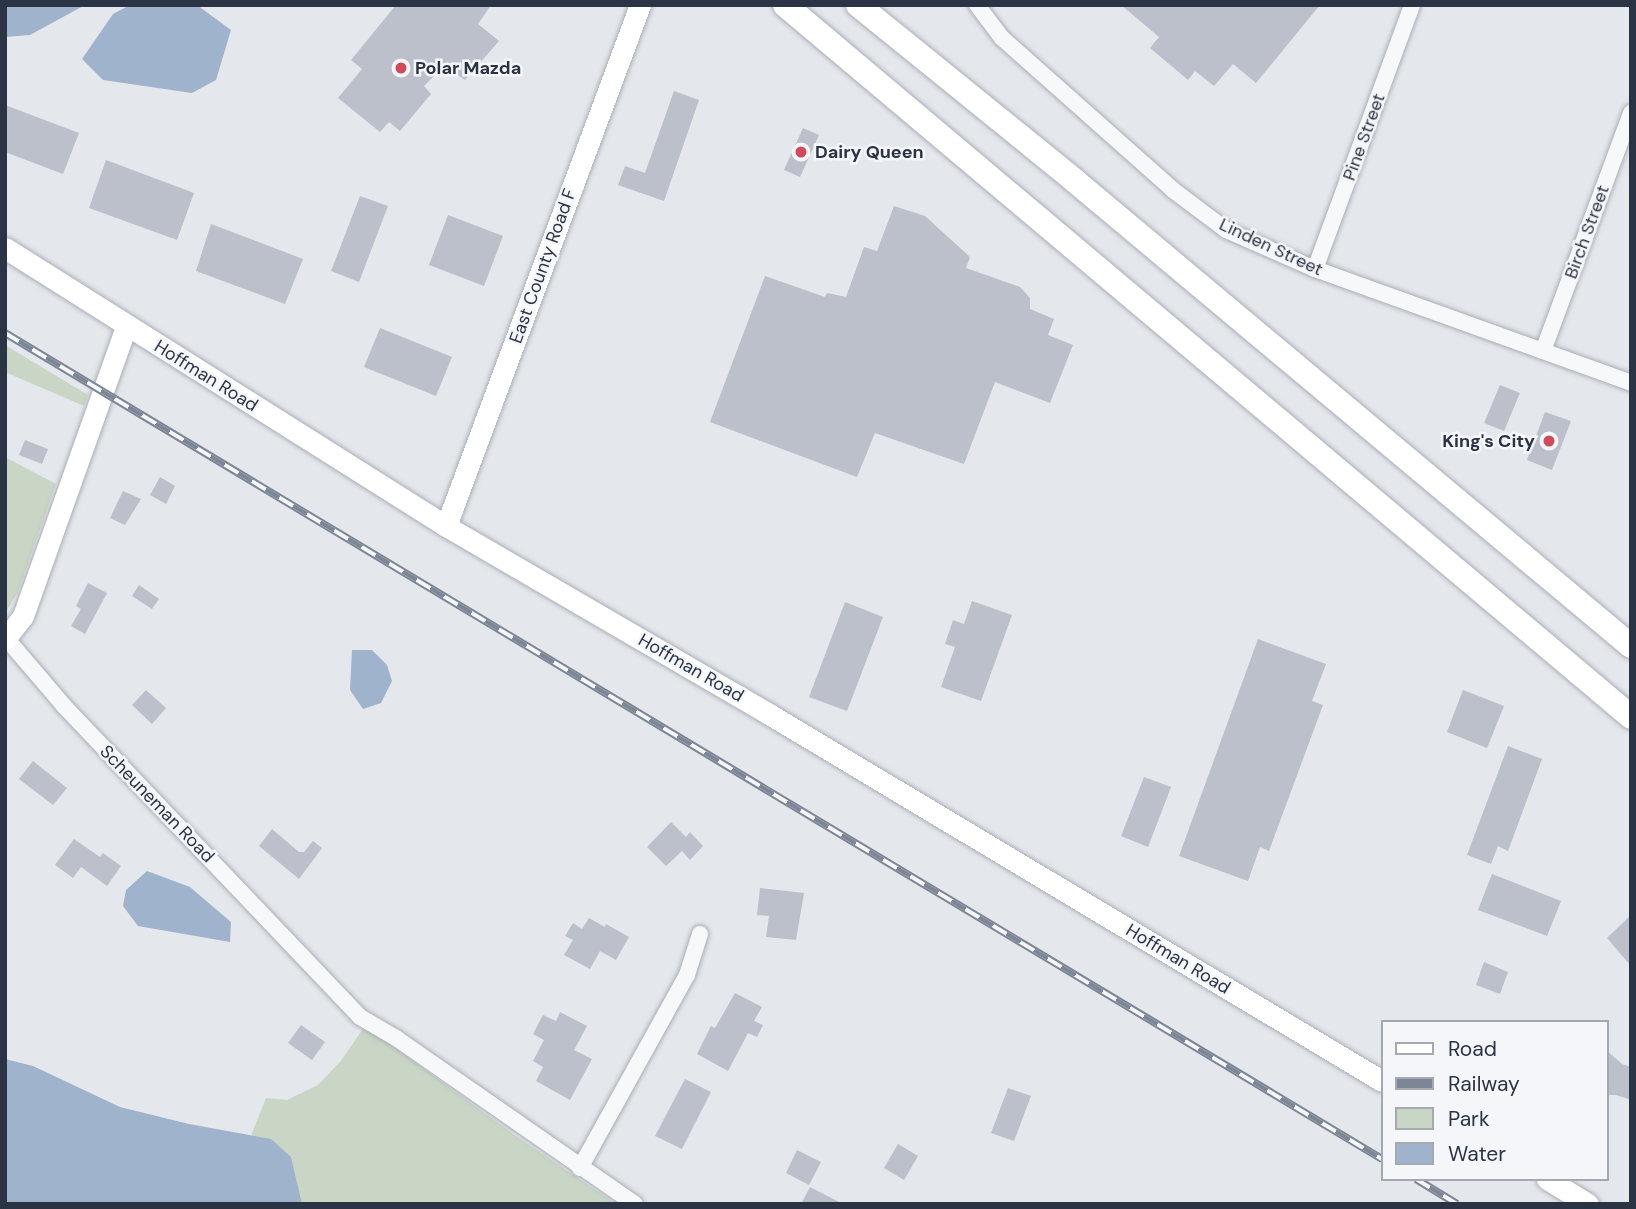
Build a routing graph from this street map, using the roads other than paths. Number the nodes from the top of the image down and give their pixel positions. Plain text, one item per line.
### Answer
1 (640, 5) edge
2 (785, 5) edge
3 (858, 5) edge
4 (977, 5) edge
5 (1412, 5) edge
6 (1631, 113) edge
7 (5, 248) edge
8 (1315, 268) junction
9 (127, 326) junction
10 (1543, 351) junction
11 (1631, 383) edge
12 (446, 526) junction
13 (6, 639) edge
14 (1631, 646) edge
15 (1631, 717) edge
16 (700, 934) dead end
17 (1380, 1080) edge
18 (580, 1168) junction
19 (1550, 1181) edge
20 (635, 1204) edge
21 (1588, 1204) edge

1 - 12 street, East County Road F
2 - 15 main road
3 - 14 main road
4 - 8 street, Linden Street
5 - 8 street, Pine Street
6 - 10 street, Birch Street
7 - 9 street, Hoffman Road
8 - 10 street, Linden Street
9 - 12 street, Hoffman Road
9 - 13 street, Scheuneman Road
10 - 11 street, Linden Street
12 - 17 street, Hoffman Road
13 - 18 street, Scheuneman Road
16 - 18 street
18 - 20 street, Scheuneman Road
19 - 21 street

